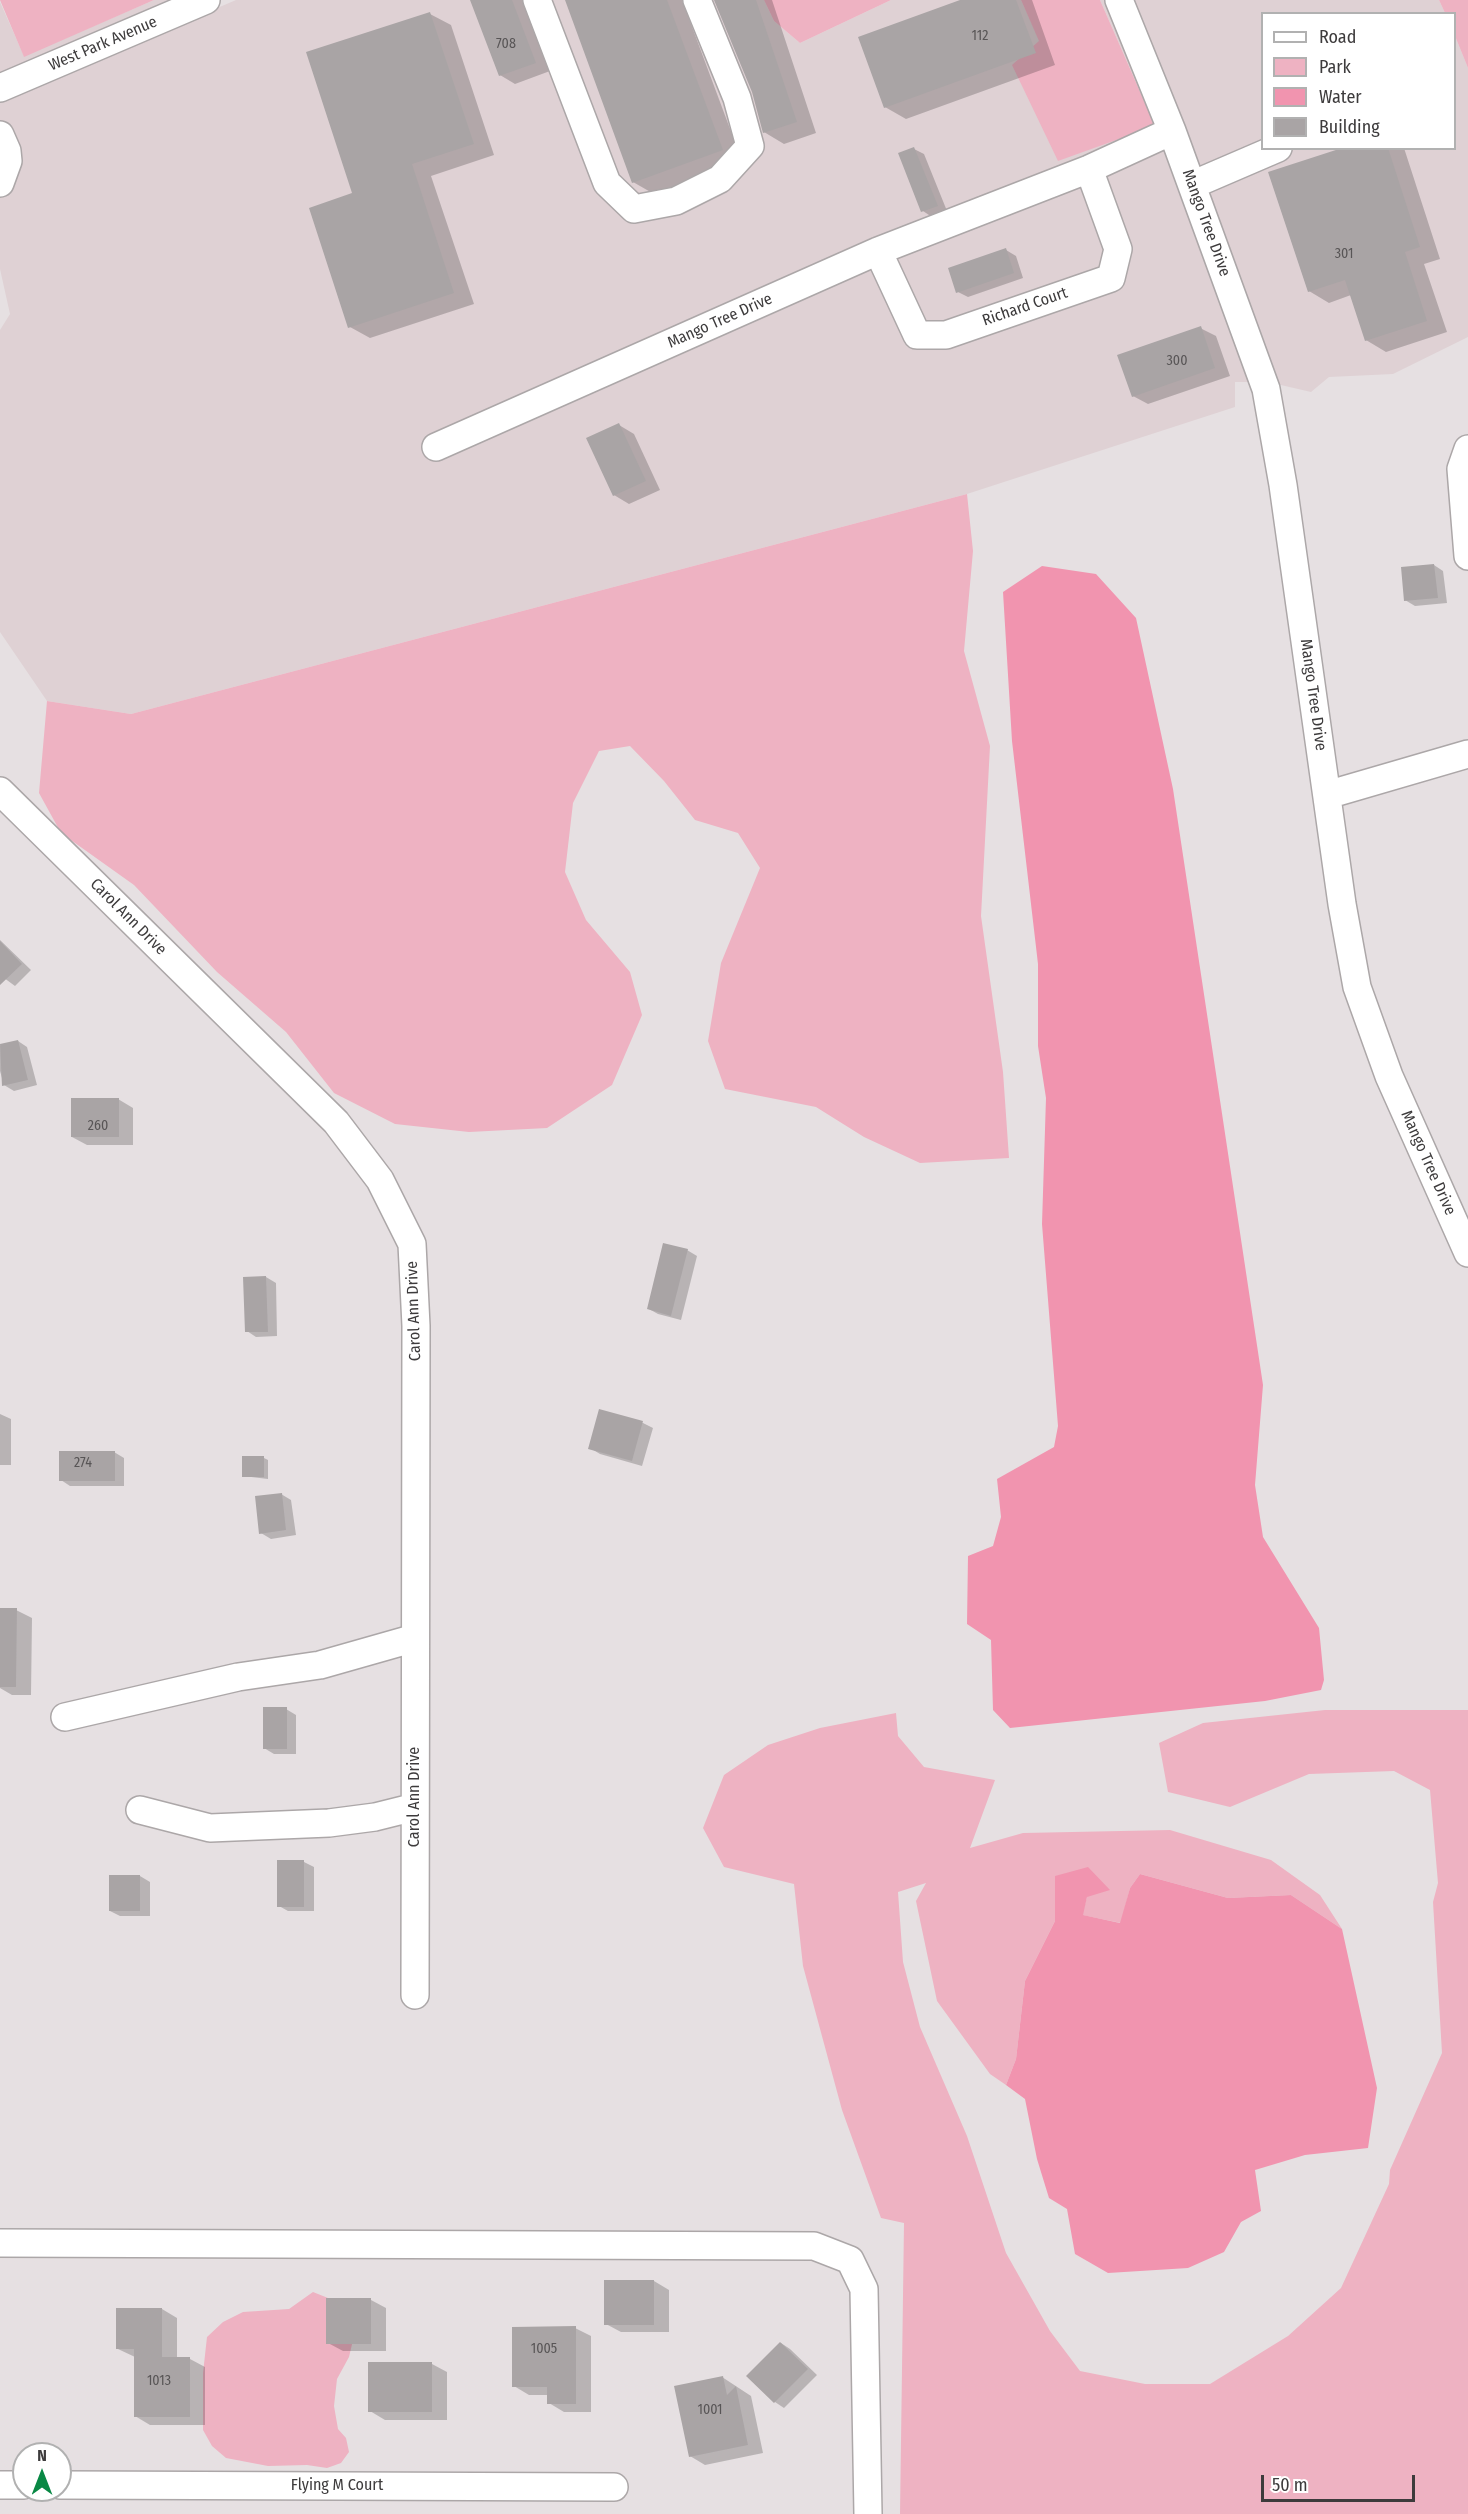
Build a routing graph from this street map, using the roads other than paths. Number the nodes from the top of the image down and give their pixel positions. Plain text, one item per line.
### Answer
1 (206, 0) edge
2 (537, 0) edge
3 (697, 0) edge
4 (1119, 0) edge
5 (0, 88) edge
6 (1172, 131) junction
7 (0, 135) edge
8 (1273, 150) edge
9 (1089, 169) junction
10 (0, 183) edge
11 (1192, 185) junction
12 (878, 251) junction
13 (436, 447) dead end
14 (1468, 448) edge
15 (1468, 556) edge
16 (1468, 754) edge
17 (0, 791) edge
18 (1327, 795) junction
19 (1468, 1253) edge
20 (416, 1638) junction
21 (64, 1717) dead end
22 (415, 1807) junction
23 (140, 1810) dead end
24 (415, 1995) dead end
25 (0, 2243) edge
26 (72, 2485) edge
27 (614, 2487) dead end
28 (868, 2514) edge

1 - 5 street, West Park Avenue
2 - 3 street
4 - 6 street, Mango Tree Drive
6 - 9 street, Mango Tree Drive
6 - 11 street, Mango Tree Drive
7 - 10 street
8 - 11 street
9 - 12 street, Mango Tree Drive
9 - 12 street, Richard Court
11 - 18 street, Mango Tree Drive
12 - 13 street, Mango Tree Drive
14 - 15 street
16 - 18 street
17 - 20 street, Carol Ann Drive
18 - 19 street, Mango Tree Drive
20 - 21 street
20 - 22 street, Carol Ann Drive
22 - 23 street
22 - 24 street, Carol Ann Drive
25 - 28 street
26 - 27 street, Flying M Court

